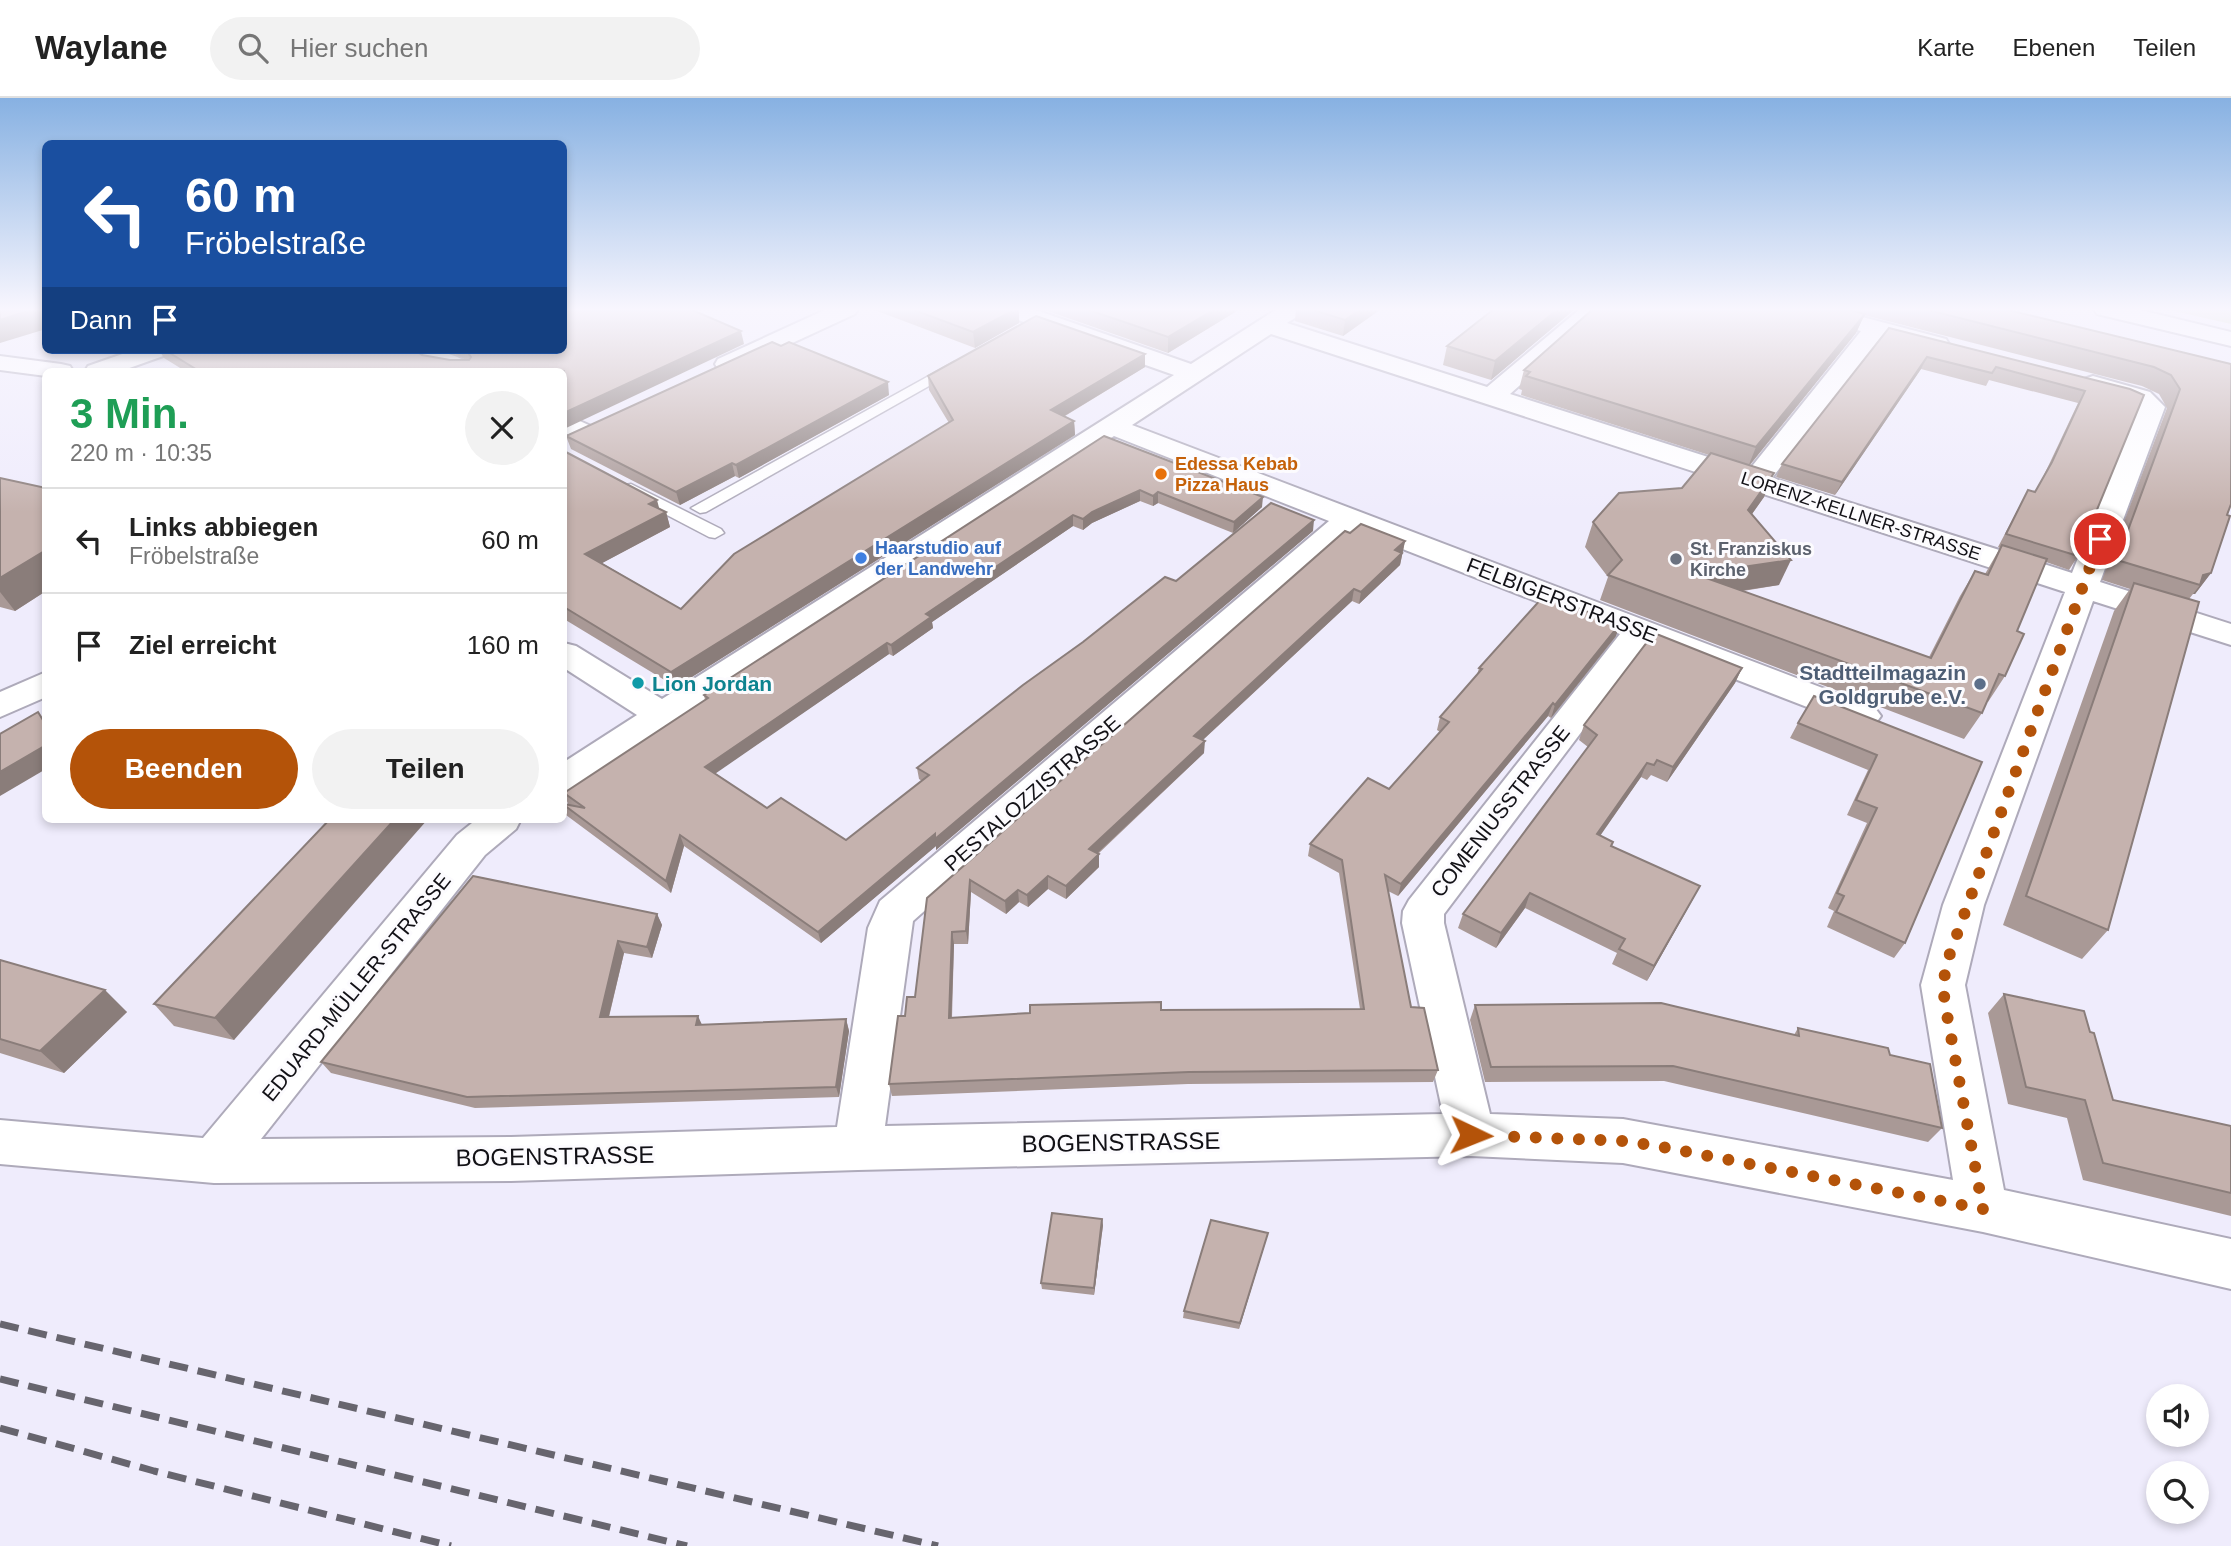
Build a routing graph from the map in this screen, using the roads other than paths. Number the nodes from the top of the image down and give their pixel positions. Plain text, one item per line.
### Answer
1 (936, 377) edge
2 (1187, 377) edge
3 (1425, 377) edge
4 (1515, 377) edge
5 (1838, 377) edge
6 (2065, 377) edge
7 (1490, 398) junction
8 (607, 420) edge
9 (1111, 426) junction
10 (570, 431) edge
11 (610, 478) edge
12 (1754, 482) junction
13 (700, 508) dead end
14 (1350, 518) junction
15 (715, 533) dead end
16 (2081, 588) junction
17 (1641, 630) junction
18 (2231, 635) edge
19 (567, 655) edge
20 (42, 685) edge
21 (0, 706) edge
22 (663, 716) junction
23 (1885, 724) edge
24 (567, 777) edge
25 (497, 823) edge
26 (1471, 1135) junction
27 (0, 1142) edge
28 (858, 1148) junction
29 (214, 1161) junction
30 (1983, 1209) junction
31 (2231, 1264) edge

1 - 13 lane
2 - 9 street
3 - 7 street, LORENZ-KELLNER-STRASSE
4 - 7 street
5 - 12 street
6 - 16 street
7 - 12 street, LORENZ-KELLNER-STRASSE
8 - 10 street
9 - 14 street, FELBIGERSTRASSE
9 - 22 street
11 - 15 lane
12 - 16 street, LORENZ-KELLNER-STRASSE
14 - 17 street, FELBIGERSTRASSE
14 - 28 street, PESTALOZZISTRASSE
16 - 18 street, LORENZ-KELLNER-STRASSE
16 - 30 street
17 - 23 street, FELBIGERSTRASSE
17 - 26 street, COMENIUSSTRASSE
19 - 22 street
20 - 21 street
22 - 24 street
25 - 29 street, EDUARD-MÜLLER-STRASSE
26 - 28 street, BOGENSTRASSE
26 - 30 street, BOGENSTRASSE
27 - 29 street, BOGENSTRASSE
28 - 29 street, BOGENSTRASSE
30 - 31 street, BOGENSTRASSE

